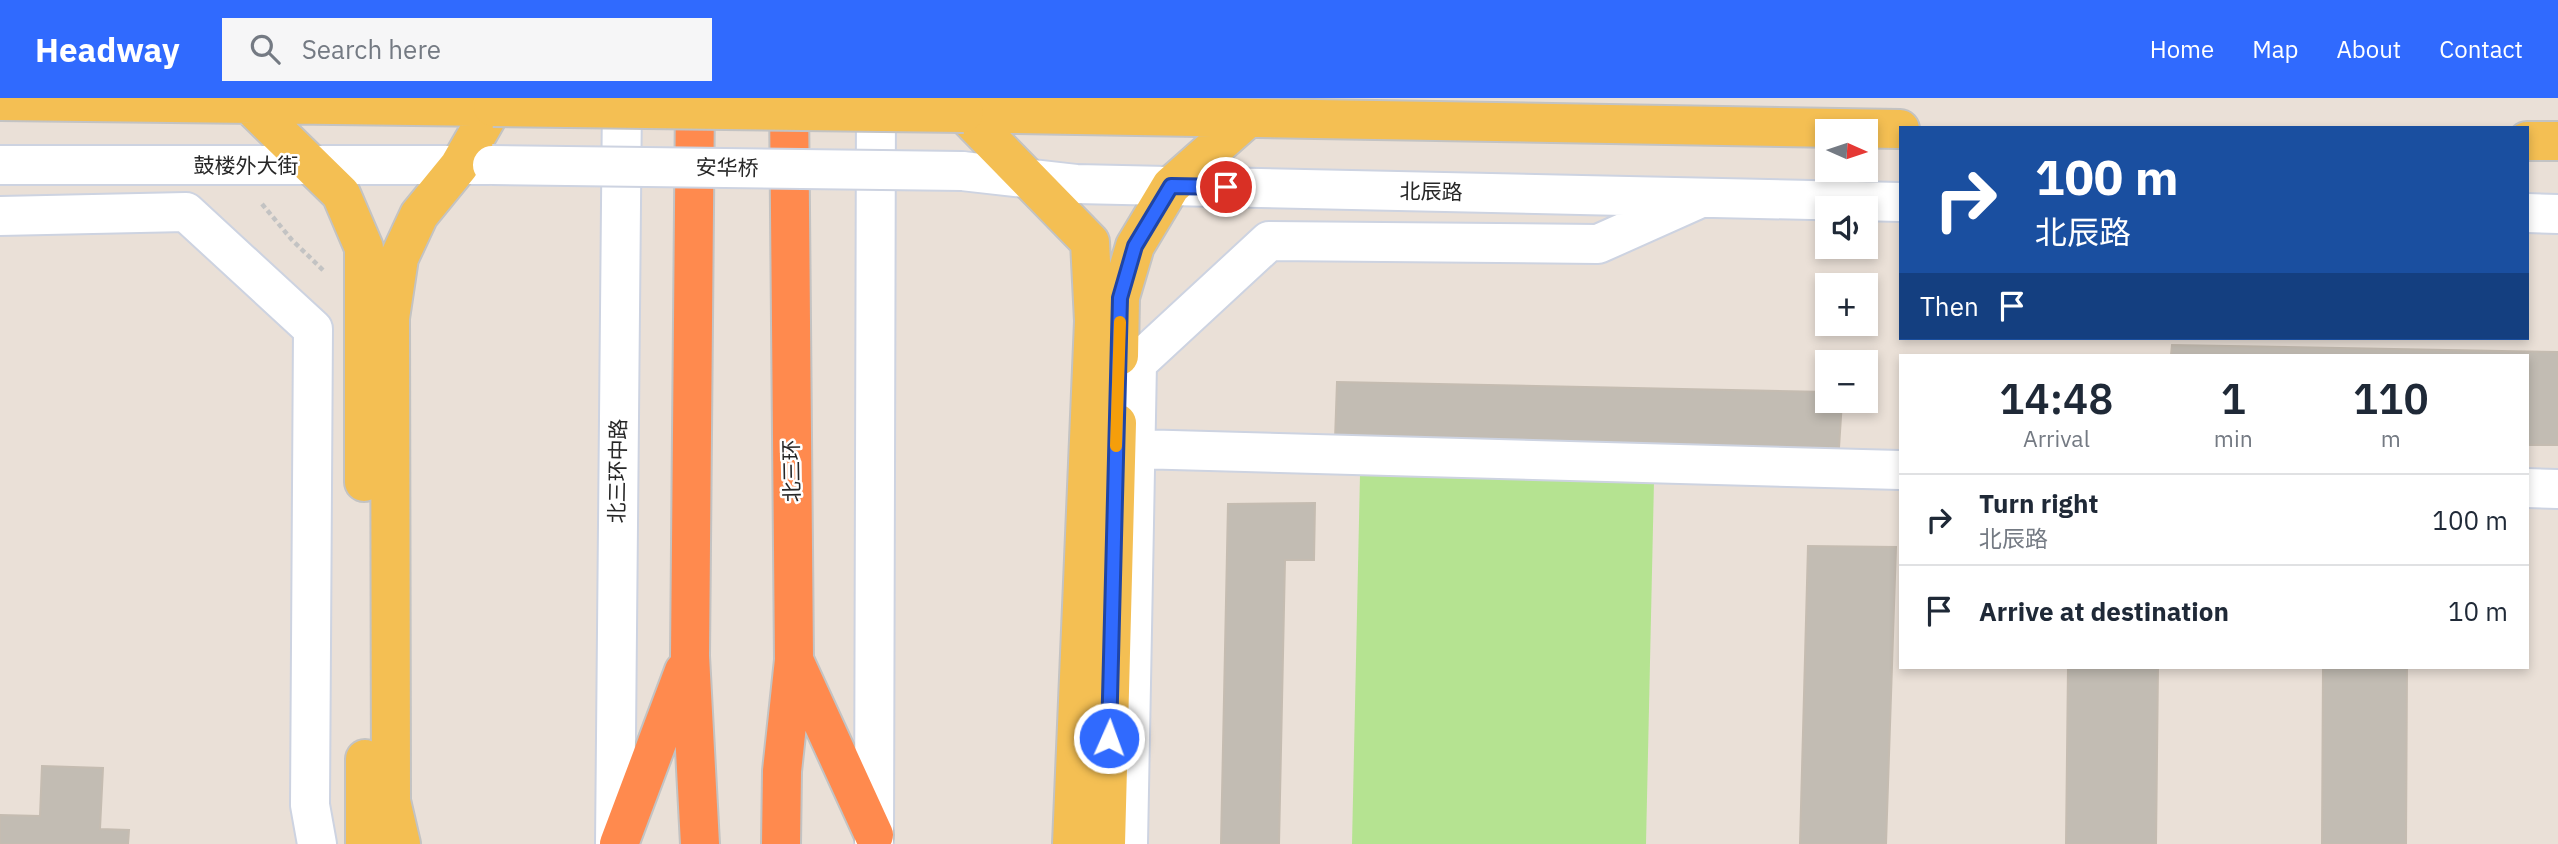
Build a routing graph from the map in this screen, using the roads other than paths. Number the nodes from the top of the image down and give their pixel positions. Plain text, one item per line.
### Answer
1 (622, 98) edge
2 (695, 98) edge
3 (789, 98) edge
4 (876, 98) edge
5 (0, 101) edge
6 (249, 104) junction
7 (493, 107) junction
8 (964, 113) junction
9 (1248, 118) junction
10 (1899, 129) edge
11 (2529, 141) edge
12 (2558, 141) edge
13 (0, 165) edge
14 (311, 166) junction
15 (476, 166) junction
16 (962, 171) joint
17 (1030, 178) junction
18 (1171, 186) junction
19 (1701, 198) junction
20 (1899, 202) edge
21 (2529, 213) edge
22 (2558, 214) edge
23 (0, 216) edge
24 (1136, 449) junction
25 (1899, 470) edge
26 (2529, 488) edge
27 (2558, 489) edge
28 (690, 656) junction
29 (794, 660) junction
30 (876, 841) edge
31 (317, 844) edge
32 (365, 844) edge
33 (401, 844) edge
34 (617, 844) edge
35 (700, 844) edge
36 (781, 844) edge
37 (1072, 844) edge
38 (1106, 844) edge
39 (1128, 844) edge

1 - 34 street, 北三环中路
2 - 28 highway
3 - 29 highway, 北三环
4 - 30 street
5 - 6 main road
6 - 7 main road
6 - 14 main road
7 - 8 main road, bridge
7 - 15 main road
8 - 9 main road
8 - 17 main road
9 - 10 main road
9 - 18 main road
11 - 12 main road
13 - 14 street, 鼓楼外大街
14 - 15 street, 鼓楼外大街
14 - 32 main road
15 - 16 street, 安华桥, bridge
15 - 33 main road
16 - 17 street, 北辰路
17 - 18 street, 北辰路
17 - 37 main road
18 - 19 street, 北辰路
18 - 38 main road
19 - 20 street, 北辰路
19 - 24 street
21 - 22 street
23 - 31 street
24 - 25 street
24 - 39 street
26 - 27 street
28 - 34 highway
28 - 35 highway
29 - 30 highway
29 - 36 highway, 北三环

